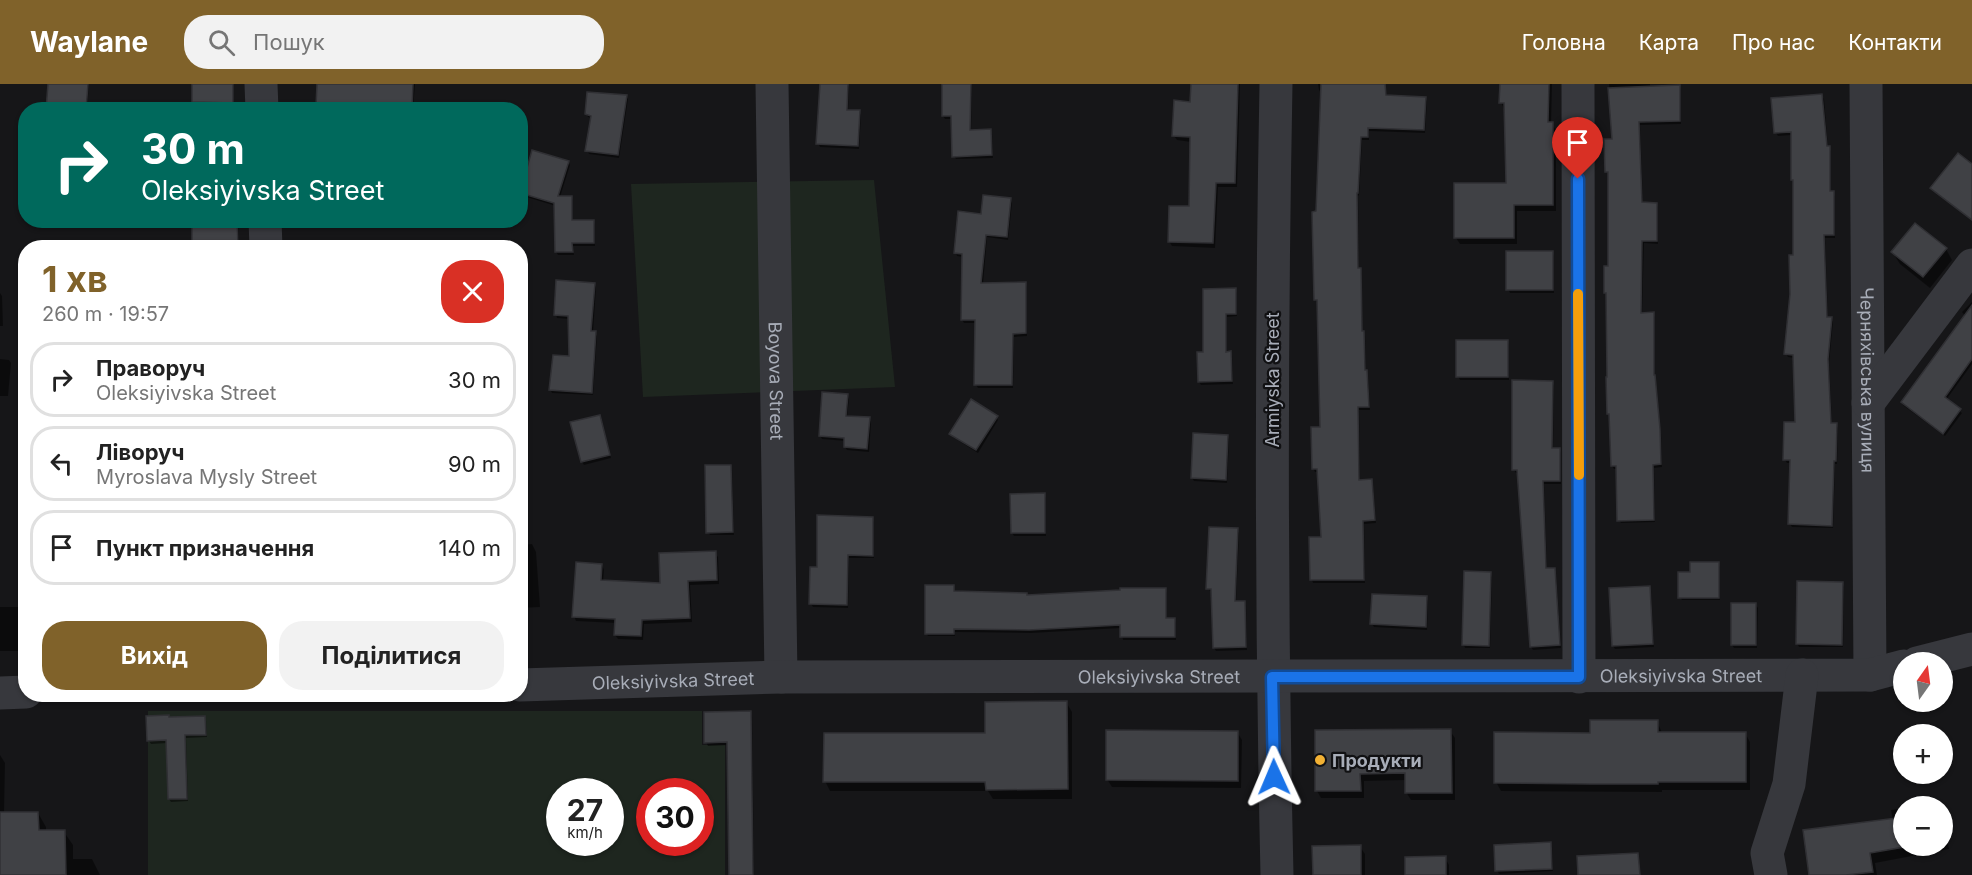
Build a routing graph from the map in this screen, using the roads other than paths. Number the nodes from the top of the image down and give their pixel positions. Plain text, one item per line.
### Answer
1 (261, 84) edge
2 (772, 84) edge
3 (1276, 84) edge
4 (1578, 84) edge
5 (1866, 84) edge
6 (262, 102) edge
7 (1972, 265) edge
8 (1868, 403) junction
9 (1972, 648) edge
10 (1953, 653) edge
11 (1893, 669) edge
12 (1802, 675) junction
13 (1870, 675) junction
14 (781, 677) junction
15 (1272, 677) junction
16 (1579, 677) junction
17 (528, 685) edge
18 (18, 692) edge
19 (0, 693) edge
20 (1277, 875) edge
21 (1772, 875) edge

1 - 6 street
2 - 14 street, Boyova Street
3 - 15 street, Armiyska Street
4 - 16 street
5 - 8 street, Черняхівська вулиця
7 - 8 street
8 - 13 street, Черняхівська вулиця
9 - 10 street
11 - 13 street, Oleksiyivska Street
12 - 13 street, Oleksiyivska Street
12 - 16 street, Oleksiyivska Street
12 - 21 street
14 - 15 street, Oleksiyivska Street
14 - 17 street, Oleksiyivska Street
15 - 16 street, Oleksiyivska Street
15 - 20 street, Armiyska Street
18 - 19 street

